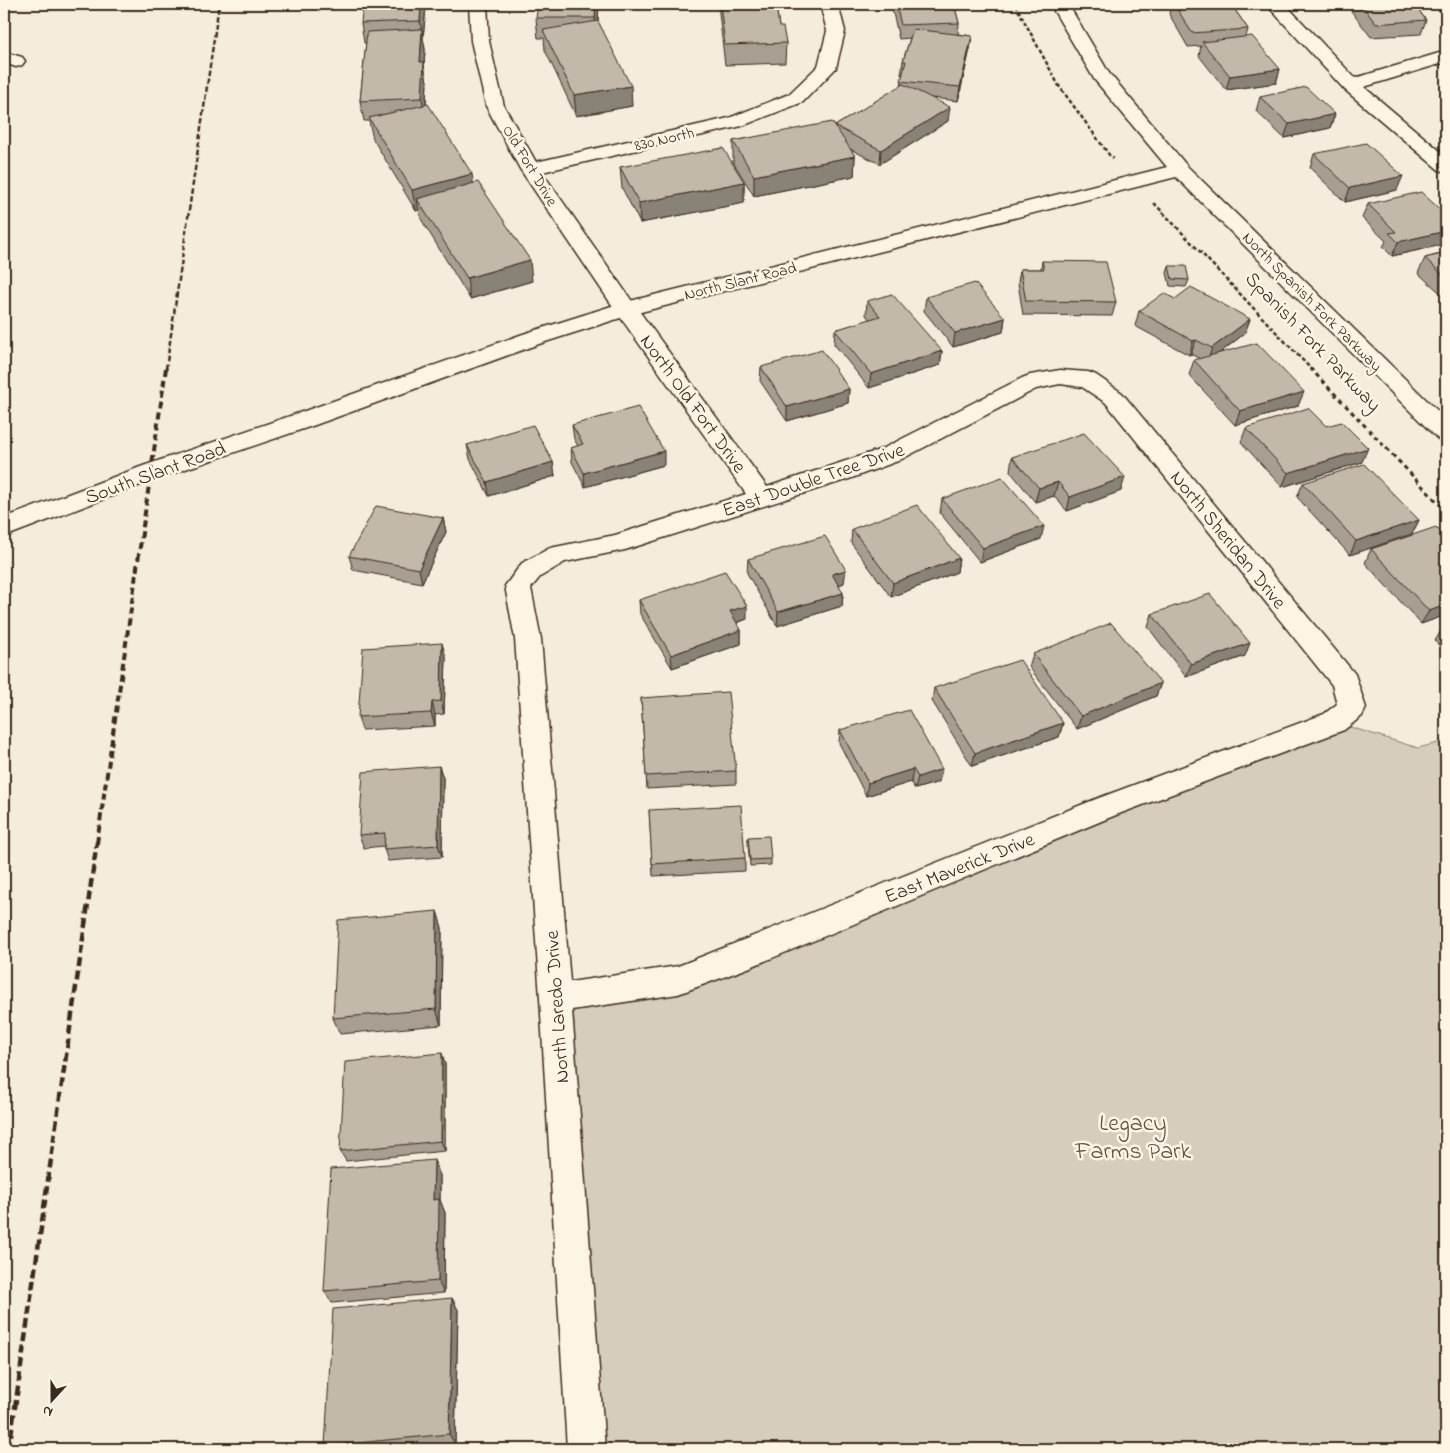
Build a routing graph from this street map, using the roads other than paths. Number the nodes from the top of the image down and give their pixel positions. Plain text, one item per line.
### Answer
1 (478, 4) edge
2 (829, 4) edge
3 (1058, 4) edge
4 (1275, 4) edge
5 (1446, 56) edge
6 (1351, 85) junction
7 (1446, 166) edge
8 (530, 169) junction
9 (1180, 170) junction
10 (626, 309) junction
11 (1088, 380) joint
12 (308, 419) joint
13 (1446, 433) edge
14 (762, 498) junction
15 (4, 528) edge
16 (531, 570) joint
17 (1352, 708) joint
18 (556, 998) junction
19 (586, 1449) edge

1 - 8 street, Old Fort Drive
2 - 8 street, 830 North
3 - 9 street
4 - 6 street
5 - 6 street
6 - 7 street
8 - 10 street, Old Fort Drive
9 - 10 street, North Slant Road
9 - 13 street, North Spanish Fork Parkway
10 - 12 street, North Slant Road
10 - 14 street, North Old Fort Drive
11 - 14 street, East Double Tree Drive
11 - 17 street, North Sheridan Drive
12 - 15 street, South Slant Road
14 - 16 street, East Double Tree Drive
16 - 18 street, North Laredo Drive
17 - 18 street, East Maverick Drive
18 - 19 street, North Laredo Drive

